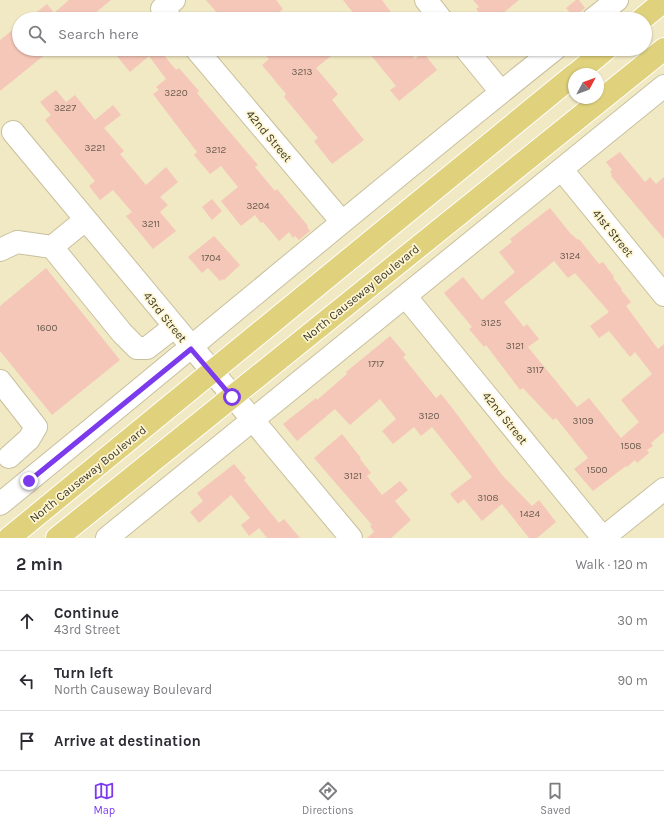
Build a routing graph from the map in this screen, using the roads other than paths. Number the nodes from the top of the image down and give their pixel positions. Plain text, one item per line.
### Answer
1 (426, 0) edge
2 (616, 0) edge
3 (664, 1) edge
4 (435, 12) edge
5 (601, 12) edge
6 (651, 12) edge
7 (664, 49) edge
8 (202, 56) edge
9 (472, 56) edge
10 (546, 56) edge
11 (598, 56) edge
12 (583, 68) edge
13 (568, 81) edge
14 (664, 86) edge
15 (501, 92) junction
16 (13, 132) dead end
17 (562, 170) junction
18 (85, 220) junction
19 (342, 222) junction
20 (52, 247) junction
21 (0, 250) edge
22 (664, 295) edge
23 (406, 297) junction
24 (174, 327) junction
25 (191, 349) junction
26 (212, 373) junction
27 (0, 381) edge
28 (232, 397) junction
29 (252, 420) junction
30 (5, 451) edge
31 (29, 481) junction
32 (664, 489) edge
33 (1, 502) edge
34 (9, 538) edge
35 (57, 538) edge
36 (107, 538) edge
37 (351, 538) edge
38 (603, 538) edge

1 - 4 street
2 - 5 street
3 - 6 highway
7 - 28 highway, North Causeway Boulevard
8 - 19 street, 42nd Street
9 - 15 street
10 - 15 street
11 - 12 highway, North Causeway Boulevard
13 - 26 highway, North Causeway Boulevard
14 - 17 street
15 - 19 street
16 - 18 street, 43rd Street
17 - 22 street, 41st Street
17 - 23 street
18 - 20 street
18 - 24 street, 43rd Street
19 - 25 street
20 - 21 street
20 - 24 street
23 - 29 street
23 - 38 street, 42nd Street
24 - 25 street, 43rd Street
25 - 26 street, 43rd Street
25 - 31 street
26 - 28 street, 43rd Street
26 - 34 highway, North Causeway Boulevard
27 - 30 street
28 - 29 street, 43rd Street
28 - 35 highway, North Causeway Boulevard
29 - 36 street
29 - 37 street, 43rd Street
30 - 31 street
31 - 33 street
32 - 38 street

